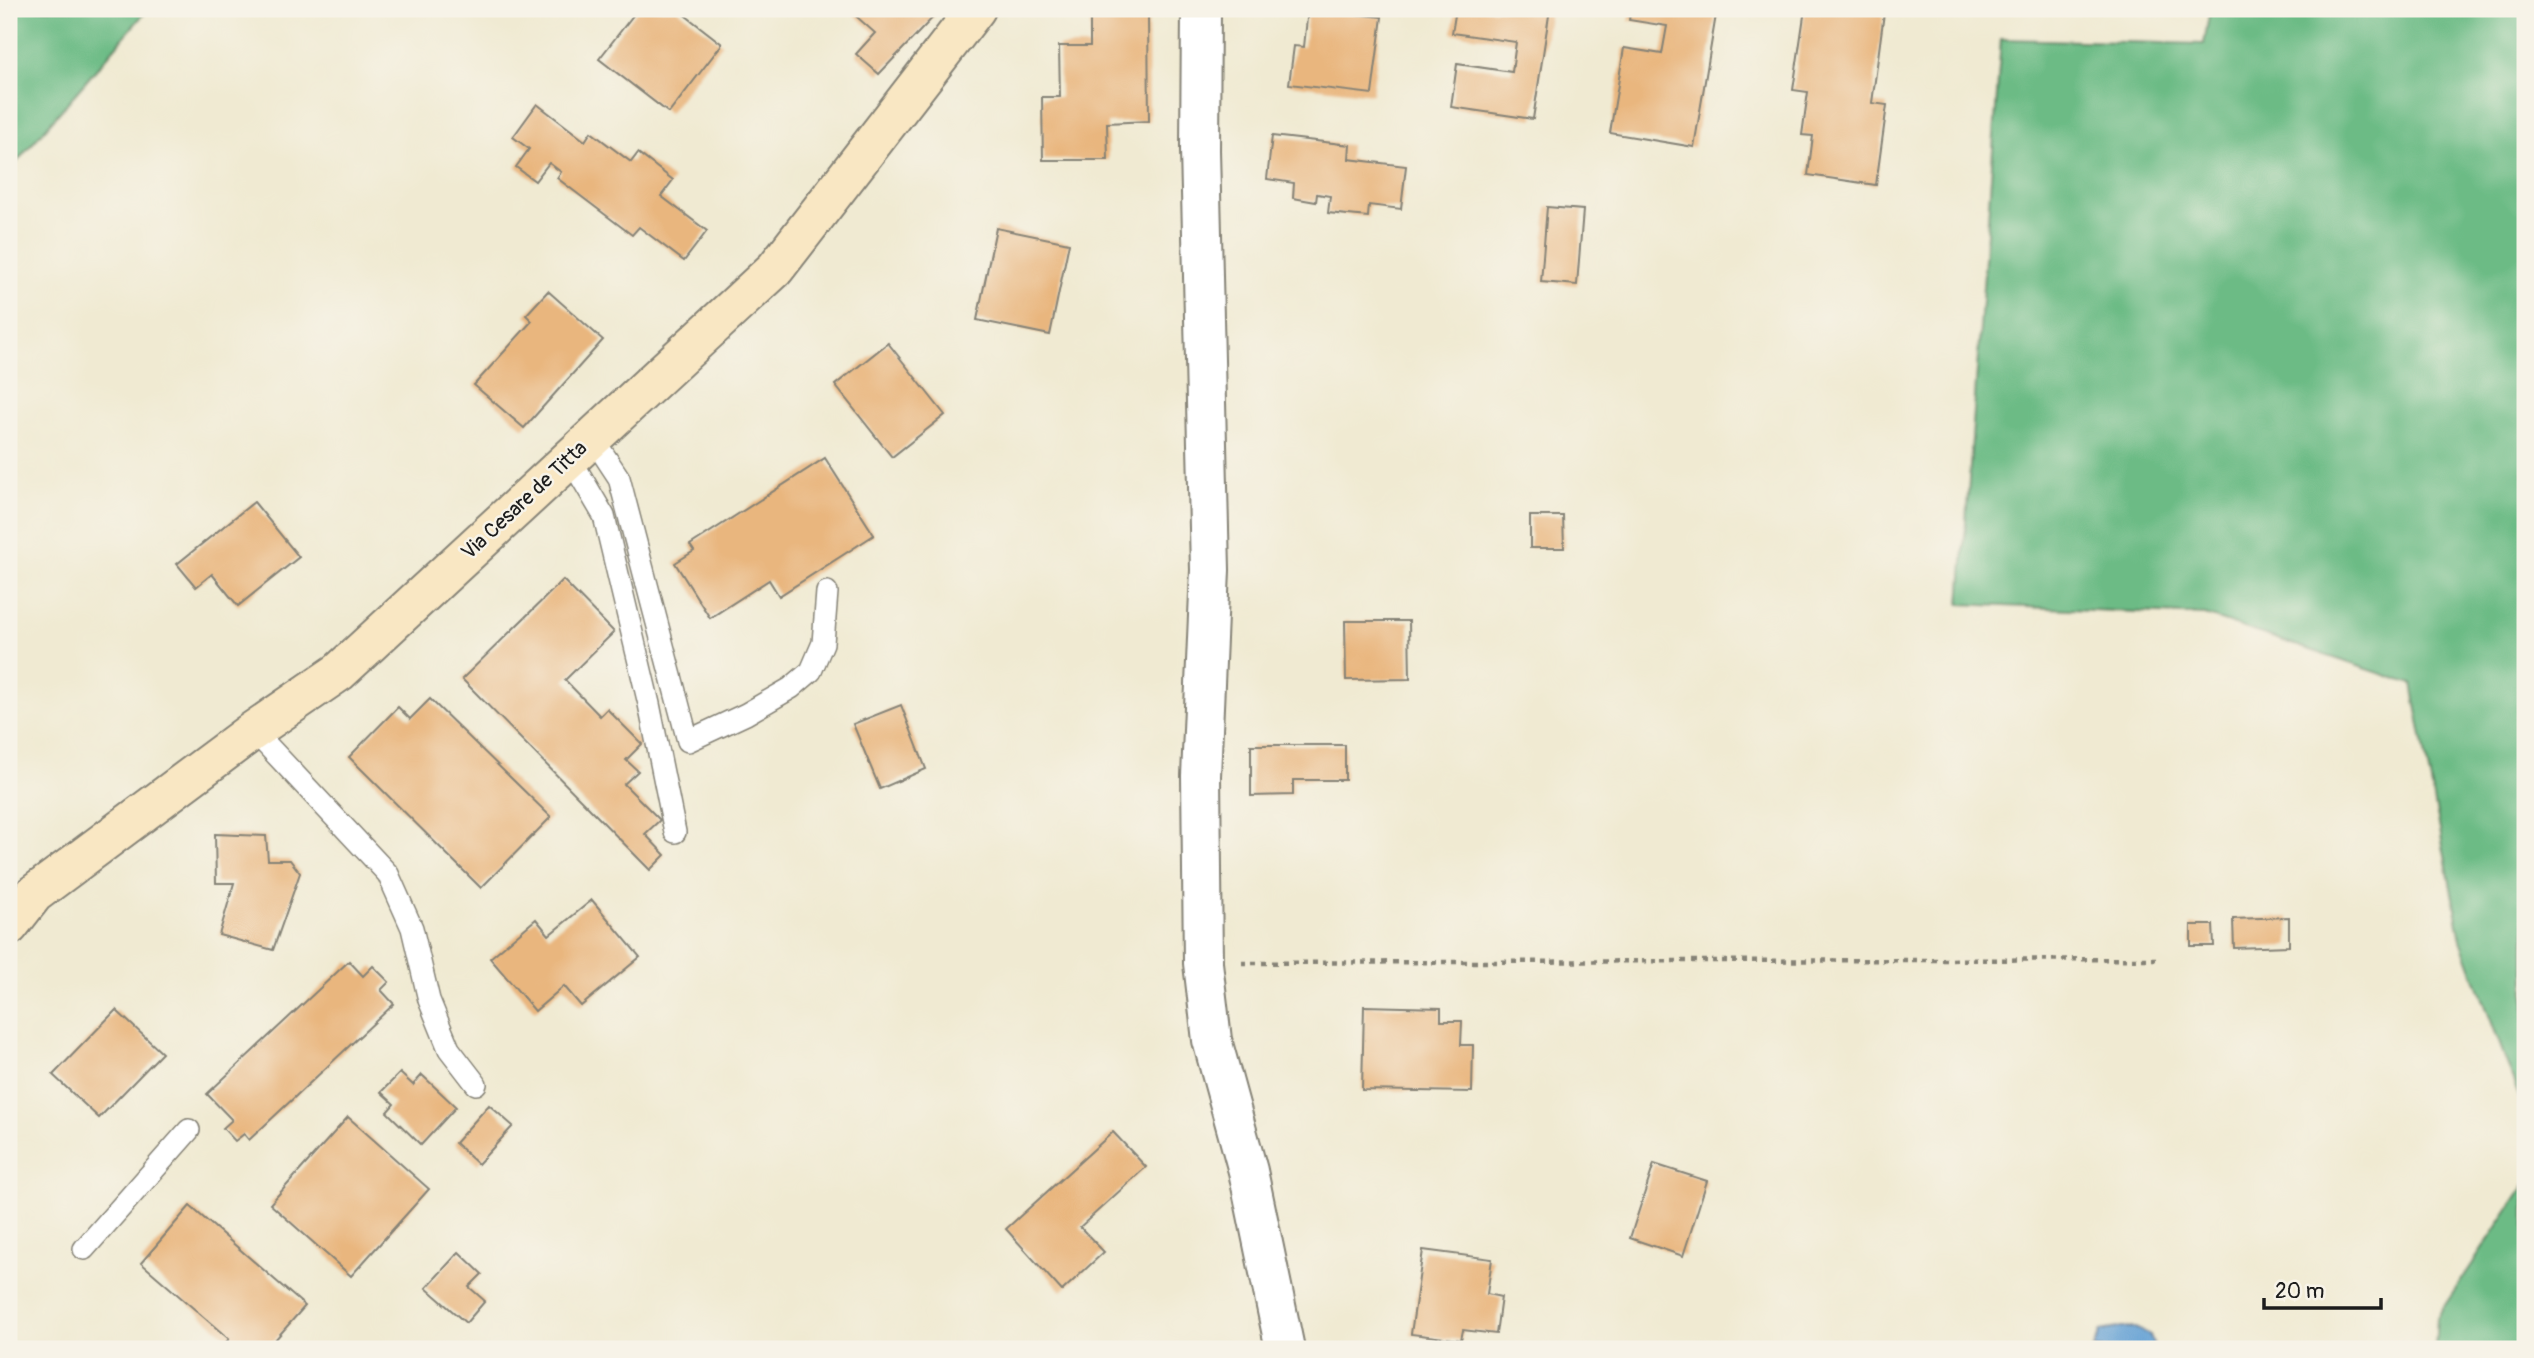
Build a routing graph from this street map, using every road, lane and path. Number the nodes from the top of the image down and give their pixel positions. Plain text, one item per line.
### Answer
1 (976, 9) edge
2 (1201, 9) edge
3 (581, 448) junction
4 (827, 592) dead end
5 (253, 730) junction
6 (675, 832) dead end
7 (9, 926) edge
8 (2156, 959) dead end
9 (1203, 963) junction
10 (476, 1084) dead end
11 (189, 1130) dead end
12 (84, 1249) dead end
13 (1285, 1349) edge

1 - 3 street, Via Cesare de Titta
2 - 9 street
3 - 4 lane
3 - 5 street, Via Cesare de Titta
3 - 6 lane
5 - 7 street, Via Cesare de Titta
5 - 10 lane
8 - 9 path
9 - 13 street
11 - 12 lane

